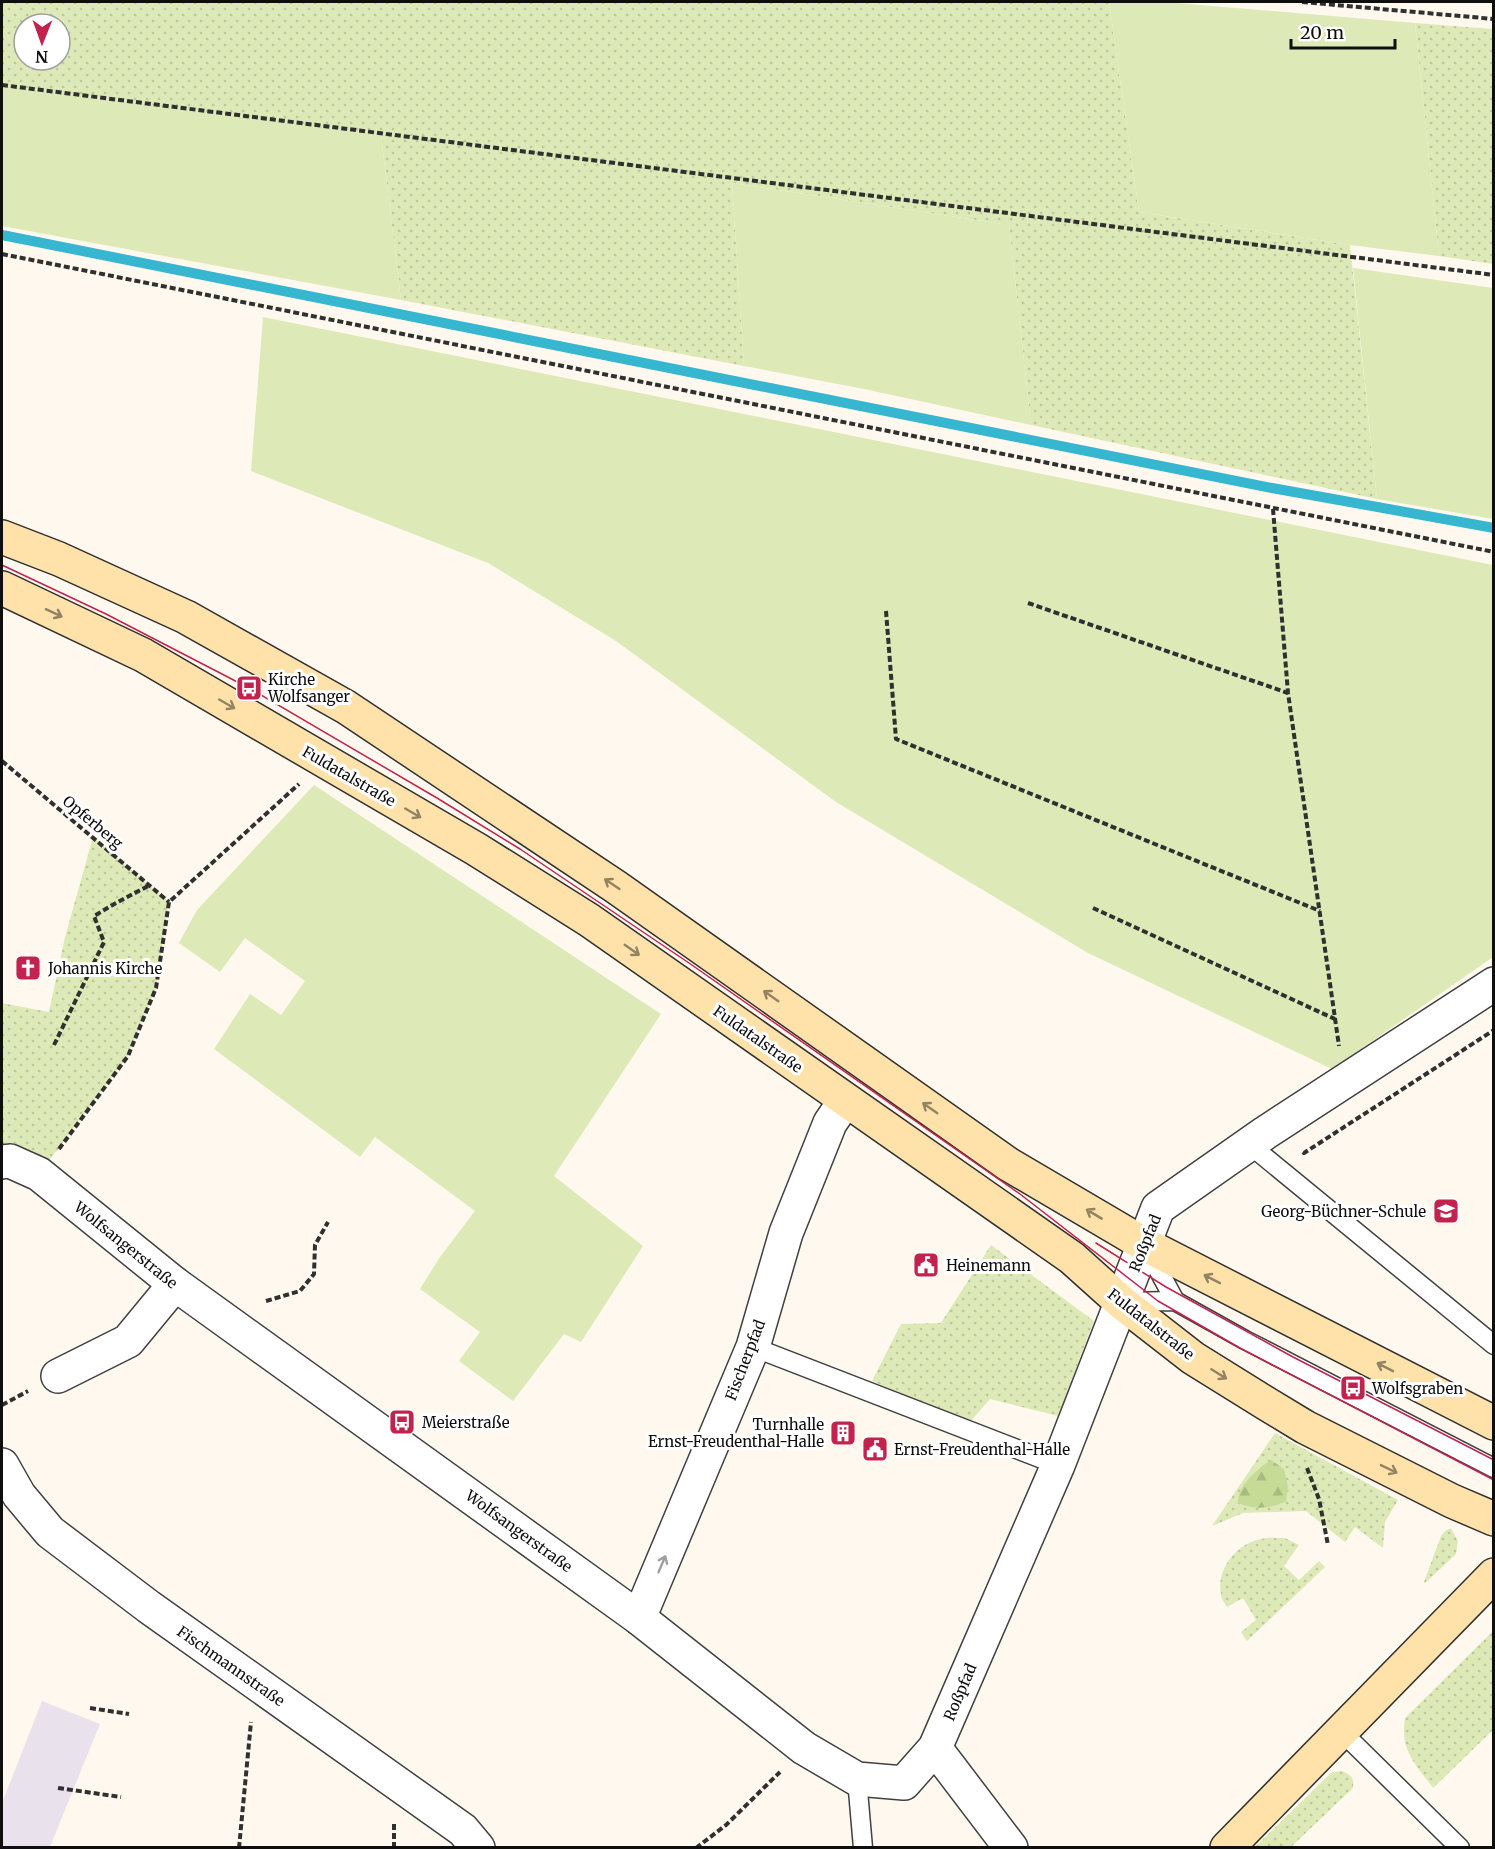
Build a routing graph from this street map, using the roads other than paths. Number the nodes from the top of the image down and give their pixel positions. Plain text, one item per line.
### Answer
1 (2, 537) edge
2 (2, 588) edge
3 (1494, 984) edge
4 (845, 1101) junction
5 (1250, 1145) junction
6 (2, 1162) edge
7 (1144, 1244) junction
8 (175, 1284) junction
9 (1175, 1301) junction
10 (1121, 1302) junction
11 (1494, 1345) edge
12 (753, 1347) junction
13 (58, 1376) dead end
14 (1494, 1423) edge
15 (1058, 1465) junction
16 (2, 1466) edge
17 (1494, 1468) edge
18 (1494, 1519) edge
19 (1494, 1575) edge
20 (639, 1618) junction
21 (1341, 1731) junction
22 (936, 1748) junction
23 (857, 1779) junction
24 (478, 1848) edge
25 (863, 1848) edge
26 (1011, 1848) edge
27 (1227, 1848) edge
28 (1460, 1848) edge

7 -> 1 main road
2 -> 4 main road, Fuldatalstraße
3 - 5 street, Roßpfad
4 - 10 main road, Fuldatalstraße
4 - 12 street, Fischerpfad
5 - 7 street, Roßpfad
5 - 11 lane
6 - 8 street, Wolfsangerstraße
7 - 9 lane
7 - 10 street, Roßpfad
14 -> 7 main road
8 - 13 street
8 - 20 street, Wolfsangerstraße
9 - 10 lane
9 - 17 lane
10 - 15 street, Roßpfad
10 -> 18 main road, Fuldatalstraße
12 - 15 lane
20 -> 12 street, Fischerpfad
15 - 22 street, Roßpfad
16 - 24 street, Fischmannstraße
19 - 21 main road
20 - 23 street, Wolfsangerstraße
21 - 27 main road
21 - 28 lane
22 - 23 street, Wolfsangerstraße
22 - 26 street
23 - 25 lane

